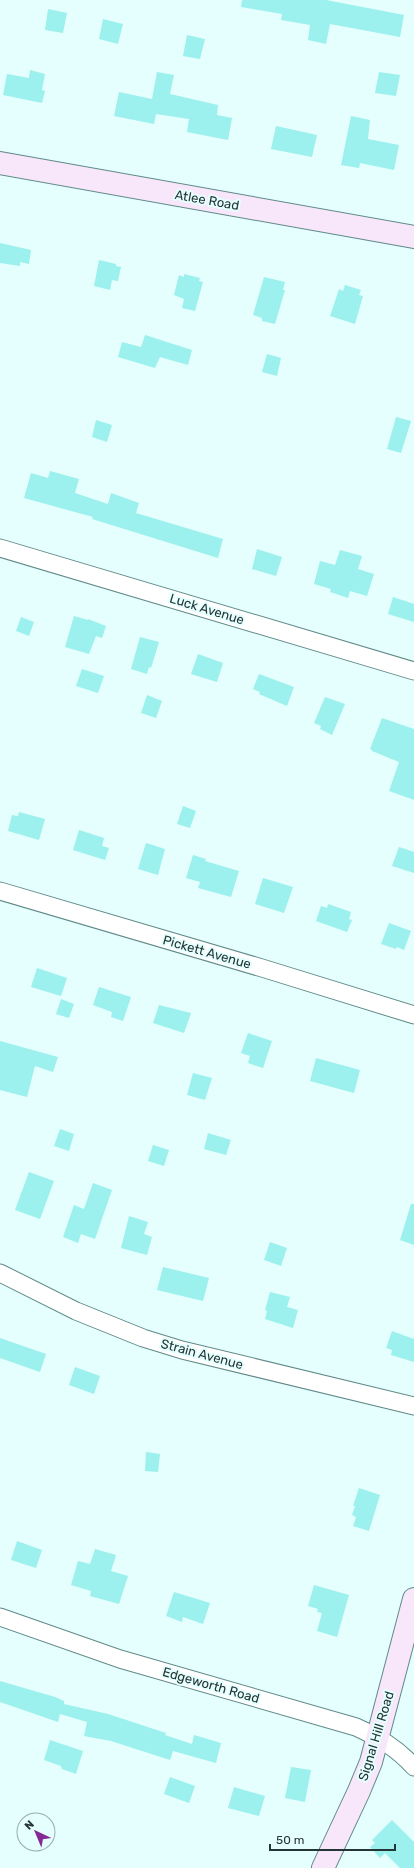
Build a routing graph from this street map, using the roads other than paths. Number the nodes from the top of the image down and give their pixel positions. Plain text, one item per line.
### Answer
1 (0, 163) edge
2 (414, 238) edge
3 (0, 548) edge
4 (414, 671) edge
5 (0, 891) edge
6 (414, 1015) edge
7 (0, 1273) edge
8 (414, 1406) edge
9 (414, 1599) edge
10 (0, 1617) edge
11 (378, 1737) junction
12 (414, 1767) edge
13 (323, 1868) edge

1 - 2 main road, Atlee Road
3 - 4 street, Luck Avenue
5 - 6 street, Pickett Avenue
7 - 8 street, Strain Avenue
9 - 11 main road, Signal Hill Road
10 - 11 street, Edgeworth Road
11 - 12 street, Edgeworth Road
11 - 13 main road, Signal Hill Road

